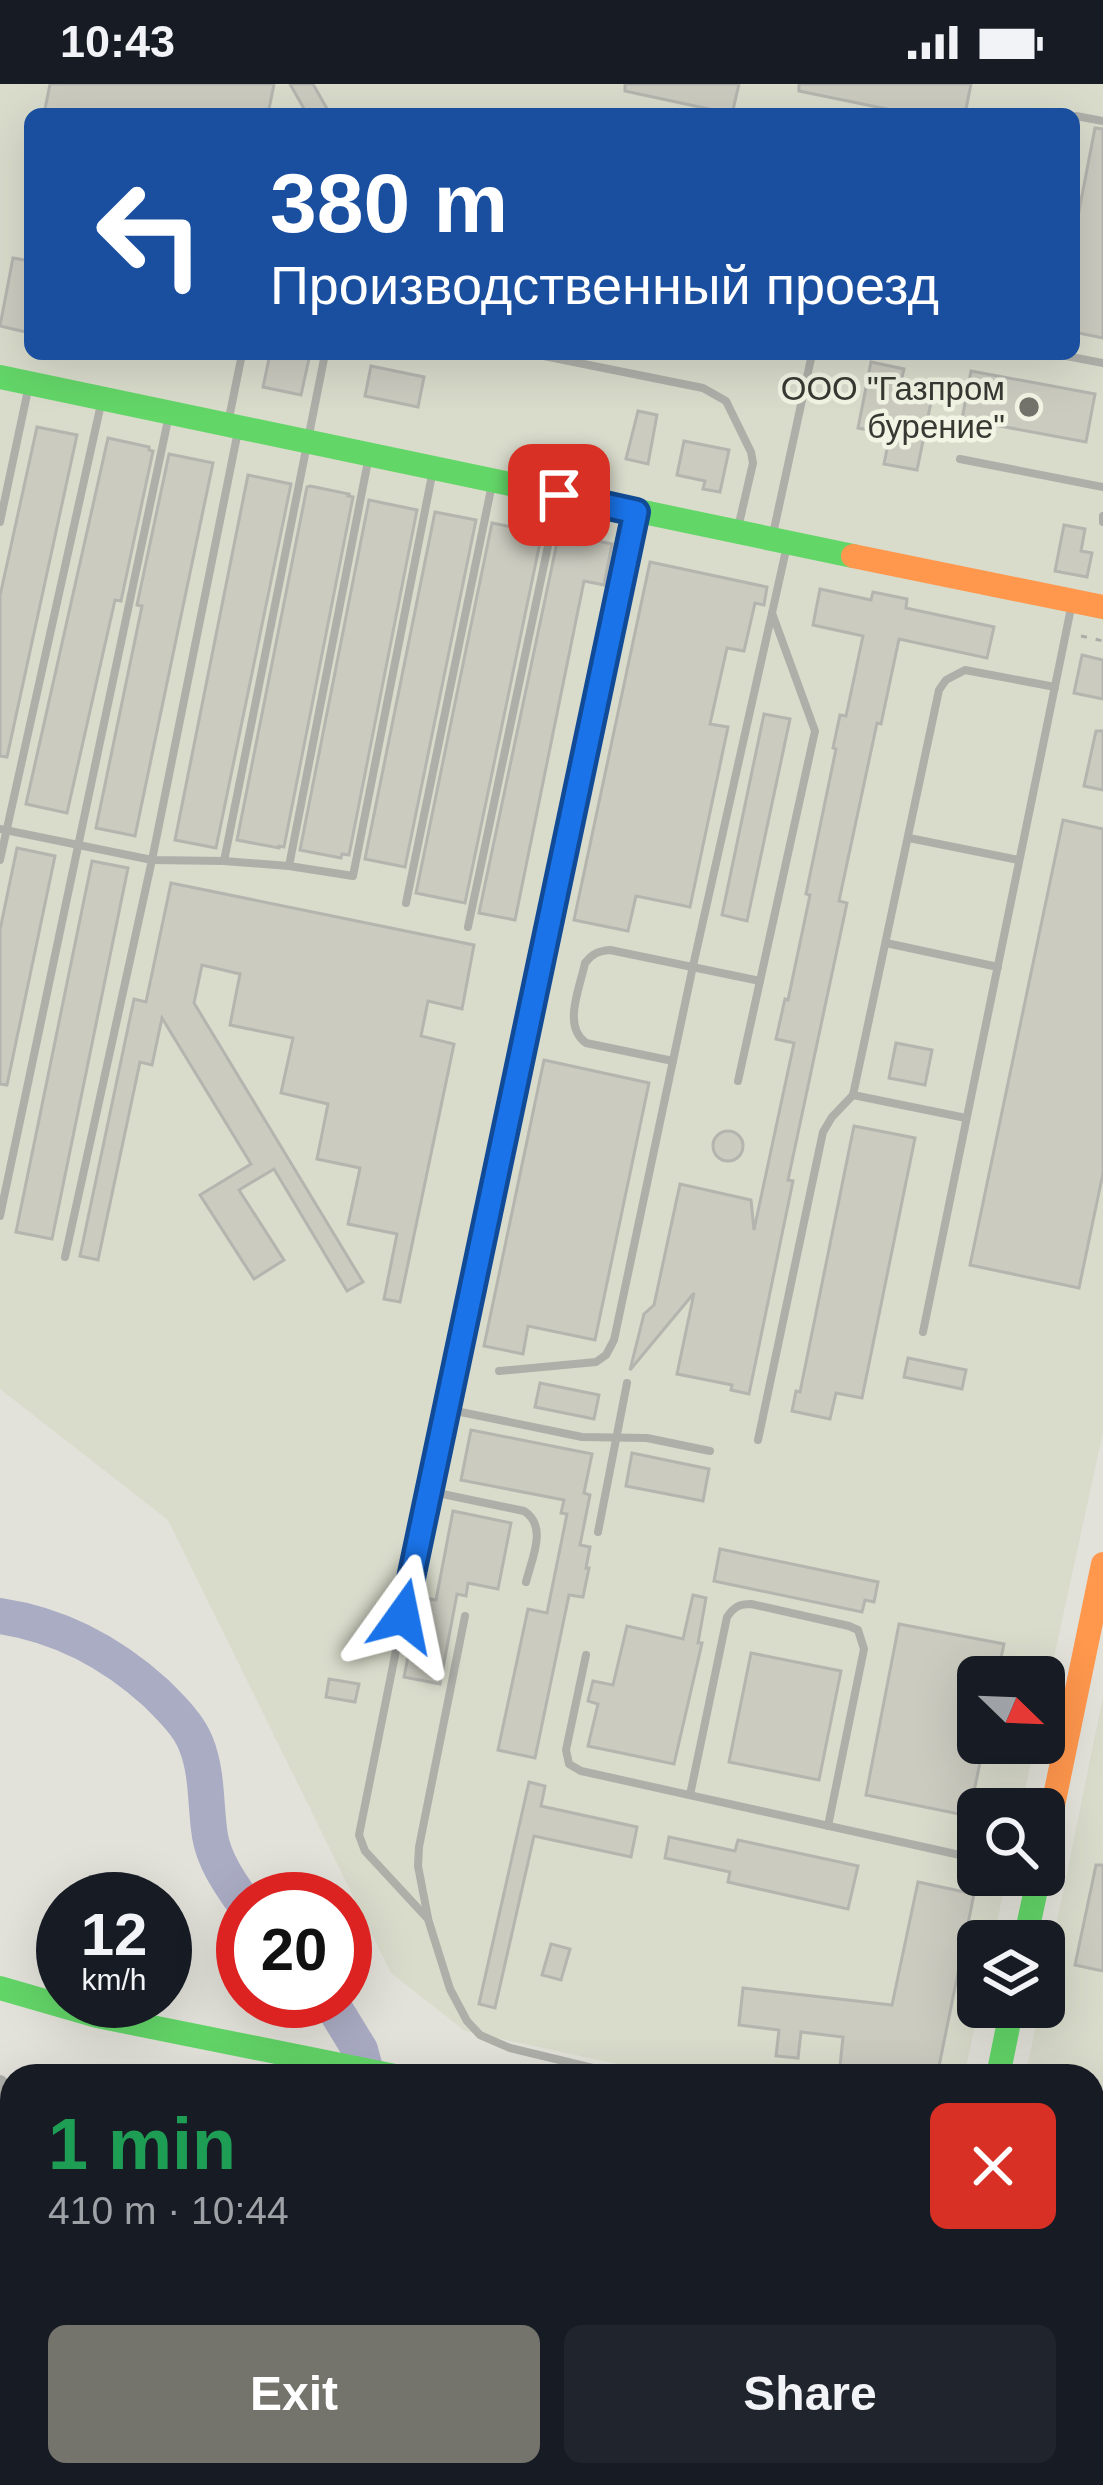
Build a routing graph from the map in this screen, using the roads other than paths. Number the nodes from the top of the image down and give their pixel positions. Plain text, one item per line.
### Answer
1 (241, 360) edge
2 (325, 360) edge
3 (564, 360) edge
4 (811, 360) edge
5 (0, 377) edge
6 (30, 384) junction
7 (102, 399) junction
8 (169, 413) junction
9 (233, 427) junction
10 (308, 442) junction
11 (369, 455) junction
12 (960, 459) dead end
13 (434, 469) junction
14 (492, 482) junction
15 (1103, 487) edge
16 (559, 495) junction
17 (636, 512) junction
18 (0, 522) edge
19 (737, 532) junction
20 (780, 541) junction
21 (1073, 601) junction
22 (1103, 607) edge
23 (772, 613) junction
24 (1055, 687) junction
25 (3, 830) edge
26 (909, 838) junction
27 (80, 846) junction
28 (0, 860) edge
29 (152, 860) junction
30 (1019, 860) junction
31 (224, 861) junction
32 (290, 866) junction
33 (406, 903) dead end
34 (468, 927) dead end
35 (886, 943) junction
36 (693, 966) junction
37 (998, 967) junction
38 (760, 981) junction
39 (673, 1061) junction
40 (738, 1081) dead end
41 (853, 1095) junction
42 (965, 1118) junction
43 (0, 1216) edge
44 (64, 1257) dead end
45 (923, 1331) dead end
46 (499, 1371) dead end
47 (627, 1383) dead end
48 (446, 1409) junction
49 (616, 1437) junction
50 (758, 1440) dead end
51 (710, 1451) dead end
52 (428, 1491) junction
53 (598, 1532) dead end
54 (1103, 1564) edge
55 (526, 1582) dead end
56 (465, 1616) dead end
57 (586, 1655) dead end
58 (1057, 1788) edge
59 (690, 1795) junction
60 (828, 1826) junction
61 (957, 1854) edge
62 (428, 1919) junction
63 (0, 1988) edge
64 (1008, 2028) edge
65 (334, 2064) edge
66 (576, 2064) edge
67 (1000, 2064) edge

1 - 9 lane
2 - 10 lane
3 - 19 lane
4 - 20 lane
5 - 6 main road
6 - 7 main road
6 - 18 lane
7 - 8 main road
7 - 25 lane
8 - 9 main road
8 - 27 lane
9 - 10 main road
9 - 29 lane
10 - 11 main road
10 - 31 lane
11 - 13 main road
11 - 32 lane
12 - 15 lane
13 - 14 main road
13 - 32 lane
14 - 16 main road
14 - 33 lane
16 - 17 main road
16 - 34 lane
17 - 19 main road
17 - 48 lane
19 - 20 main road
20 - 21 main road
20 - 23 lane
21 - 22 main road
21 - 24 lane
23 - 36 lane
23 - 38 lane
24 - 26 lane
24 - 30 lane
25 - 27 lane
25 - 28 lane
26 - 30 lane
26 - 35 lane
27 - 29 lane
27 - 43 lane
29 - 31 lane
29 - 44 lane
30 - 37 lane
31 - 32 lane
35 - 37 lane
35 - 41 lane
36 - 38 lane
36 - 39 lane
36 - 39 lane
37 - 42 lane
38 - 40 lane
39 - 46 lane
41 - 42 lane
41 - 50 lane
42 - 45 lane
47 - 49 lane
48 - 49 lane
48 - 52 lane
49 - 51 lane
49 - 53 lane
52 - 55 lane
52 - 62 lane
54 - 58 main road
56 - 62 lane
57 - 59 lane
59 - 60 lane
59 - 60 lane
60 - 61 lane
62 - 66 lane
63 - 65 main road
64 - 67 main road

